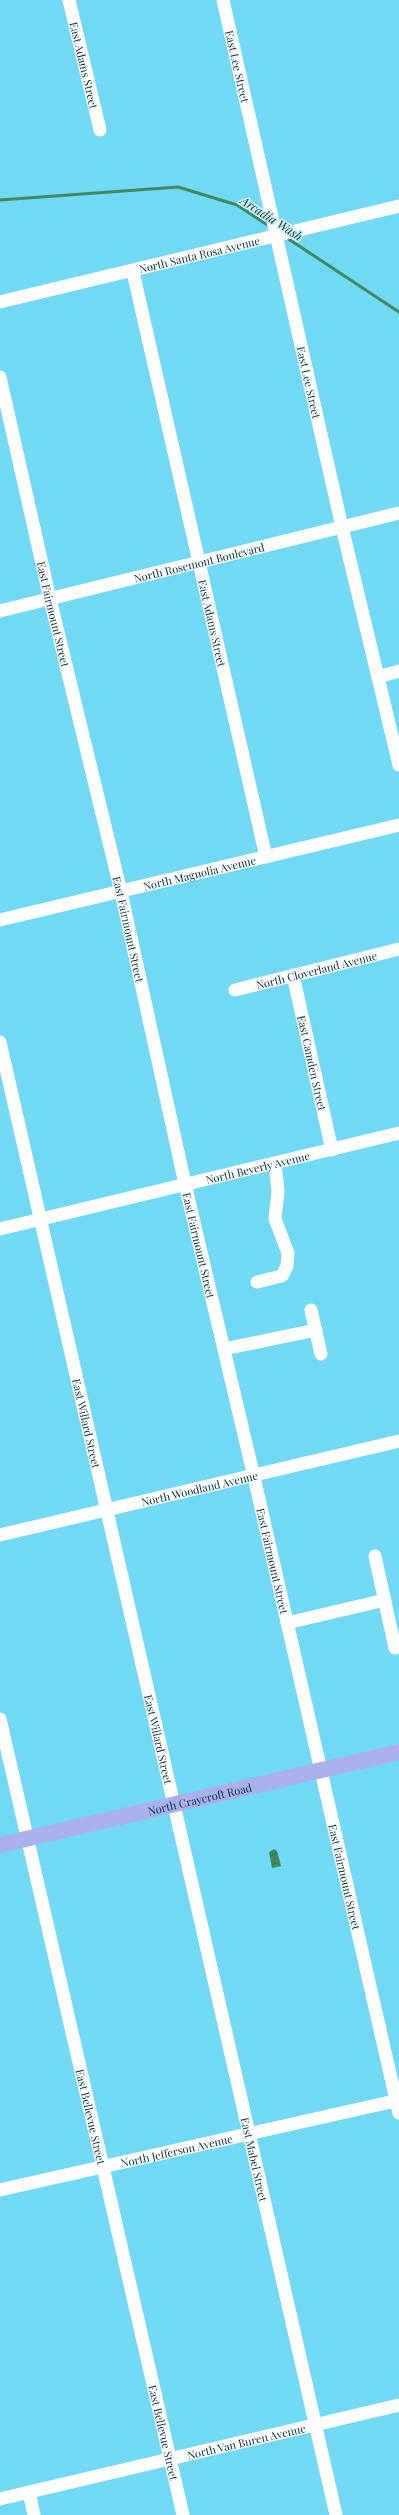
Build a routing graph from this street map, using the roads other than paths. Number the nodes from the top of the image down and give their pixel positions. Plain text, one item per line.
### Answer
1 (69, 0) edge
2 (223, 0) edge
3 (100, 130) dead end
4 (399, 206) edge
5 (276, 234) junction
6 (133, 272) junction
7 (0, 302) edge
8 (0, 377) edge
9 (399, 514) edge
10 (342, 527) junction
11 (198, 562) junction
12 (50, 599) junction
13 (0, 611) edge
14 (399, 671) edge
15 (378, 677) junction
16 (399, 765) edge
17 (399, 825) edge
18 (266, 857) junction
19 (121, 892) junction
20 (0, 920) edge
21 (399, 949) edge
22 (293, 976) junction
23 (235, 990) dead end
24 (0, 1042) edge
25 (399, 1133) edge
26 (332, 1150) junction
27 (275, 1164) junction
28 (185, 1184) junction
29 (41, 1220) junction
30 (0, 1229) edge
31 (257, 1282) dead end
32 (311, 1310) dead end
33 (316, 1330) junction
34 (224, 1349) junction
35 (322, 1354) dead end
36 (399, 1441) edge
37 (254, 1477) junction
38 (107, 1510) junction
39 (0, 1535) edge
40 (375, 1556) dead end
41 (384, 1600) junction
42 (287, 1623) junction
43 (395, 1648) dead end
44 (0, 1719) edge
45 (399, 1752) edge
46 (320, 1770) junction
47 (173, 1803) junction
48 (28, 1838) junction
49 (0, 1845) edge
50 (398, 2100) edge
51 (399, 2113) edge
52 (248, 2133) junction
53 (103, 2168) junction
54 (0, 2190) edge
55 (399, 2405) edge
56 (315, 2425) junction
57 (170, 2459) junction
58 (29, 2492) junction
59 (0, 2499) edge
60 (34, 2515) edge
61 (182, 2515) edge
62 (336, 2515) edge

1 - 3 street, East Adams Street
2 - 5 street, East Lee Street
4 - 5 street, North Santa Rosa Avenue
5 - 6 street, North Santa Rosa Avenue
5 - 10 street, East Lee Street
6 - 7 street, North Santa Rosa Avenue
6 - 11 street, East Adams Street
8 - 12 street, East Fairmount Street
9 - 10 street, North Rosemont Boulevard
10 - 11 street, North Rosemont Boulevard
10 - 15 street, East Lee Street
11 - 12 street, North Rosemont Boulevard
11 - 18 street, East Adams Street
12 - 13 street, North Rosemont Boulevard
12 - 19 street, East Fairmount Street
14 - 15 street
15 - 16 street, East Lee Street
17 - 18 street, North Magnolia Avenue
18 - 19 street, North Magnolia Avenue
19 - 20 street, North Magnolia Avenue
19 - 28 street, East Fairmount Street
21 - 22 street, North Cloverland Avenue
22 - 23 street, North Cloverland Avenue
22 - 26 street, East Camden Street
24 - 29 street, East Willard Street
25 - 26 street, North Beverly Avenue
26 - 27 street, North Beverly Avenue
27 - 28 street, North Beverly Avenue
27 - 31 street
28 - 29 street, North Beverly Avenue
28 - 34 street, East Fairmount Street
29 - 30 street, North Beverly Avenue
29 - 38 street, East Willard Street
32 - 33 street
33 - 34 street
33 - 35 street
34 - 37 street, East Fairmount Street
36 - 37 street, North Woodland Avenue
37 - 38 street, North Woodland Avenue
37 - 42 street, East Fairmount Street
38 - 39 street, North Woodland Avenue
38 - 47 street, East Willard Street
40 - 41 street
41 - 42 street
41 - 43 street
42 - 46 street, East Fairmount Street
44 - 48 street, East Bellevue Street
45 - 46 main road, North Craycroft Road
46 - 47 main road, North Craycroft Road
46 - 50 street, East Fairmount Street
47 - 48 main road, North Craycroft Road
47 - 52 street, East Mabel Street
48 - 49 main road, North Craycroft Road
48 - 53 street, East Bellevue Street
50 - 51 street, East Fairmount Street
50 - 52 street, North Jefferson Avenue
52 - 53 street, North Jefferson Avenue
52 - 56 street, East Mabel Street
53 - 54 street, North Jefferson Avenue
53 - 57 street, East Bellevue Street
55 - 56 street, North Van Buren Avenue
56 - 57 street, North Van Buren Avenue
56 - 62 street, East Mabel Street
57 - 58 street, North Van Buren Avenue
57 - 61 street, East Bellevue Street
58 - 59 street, North Van Buren Avenue
58 - 60 street

